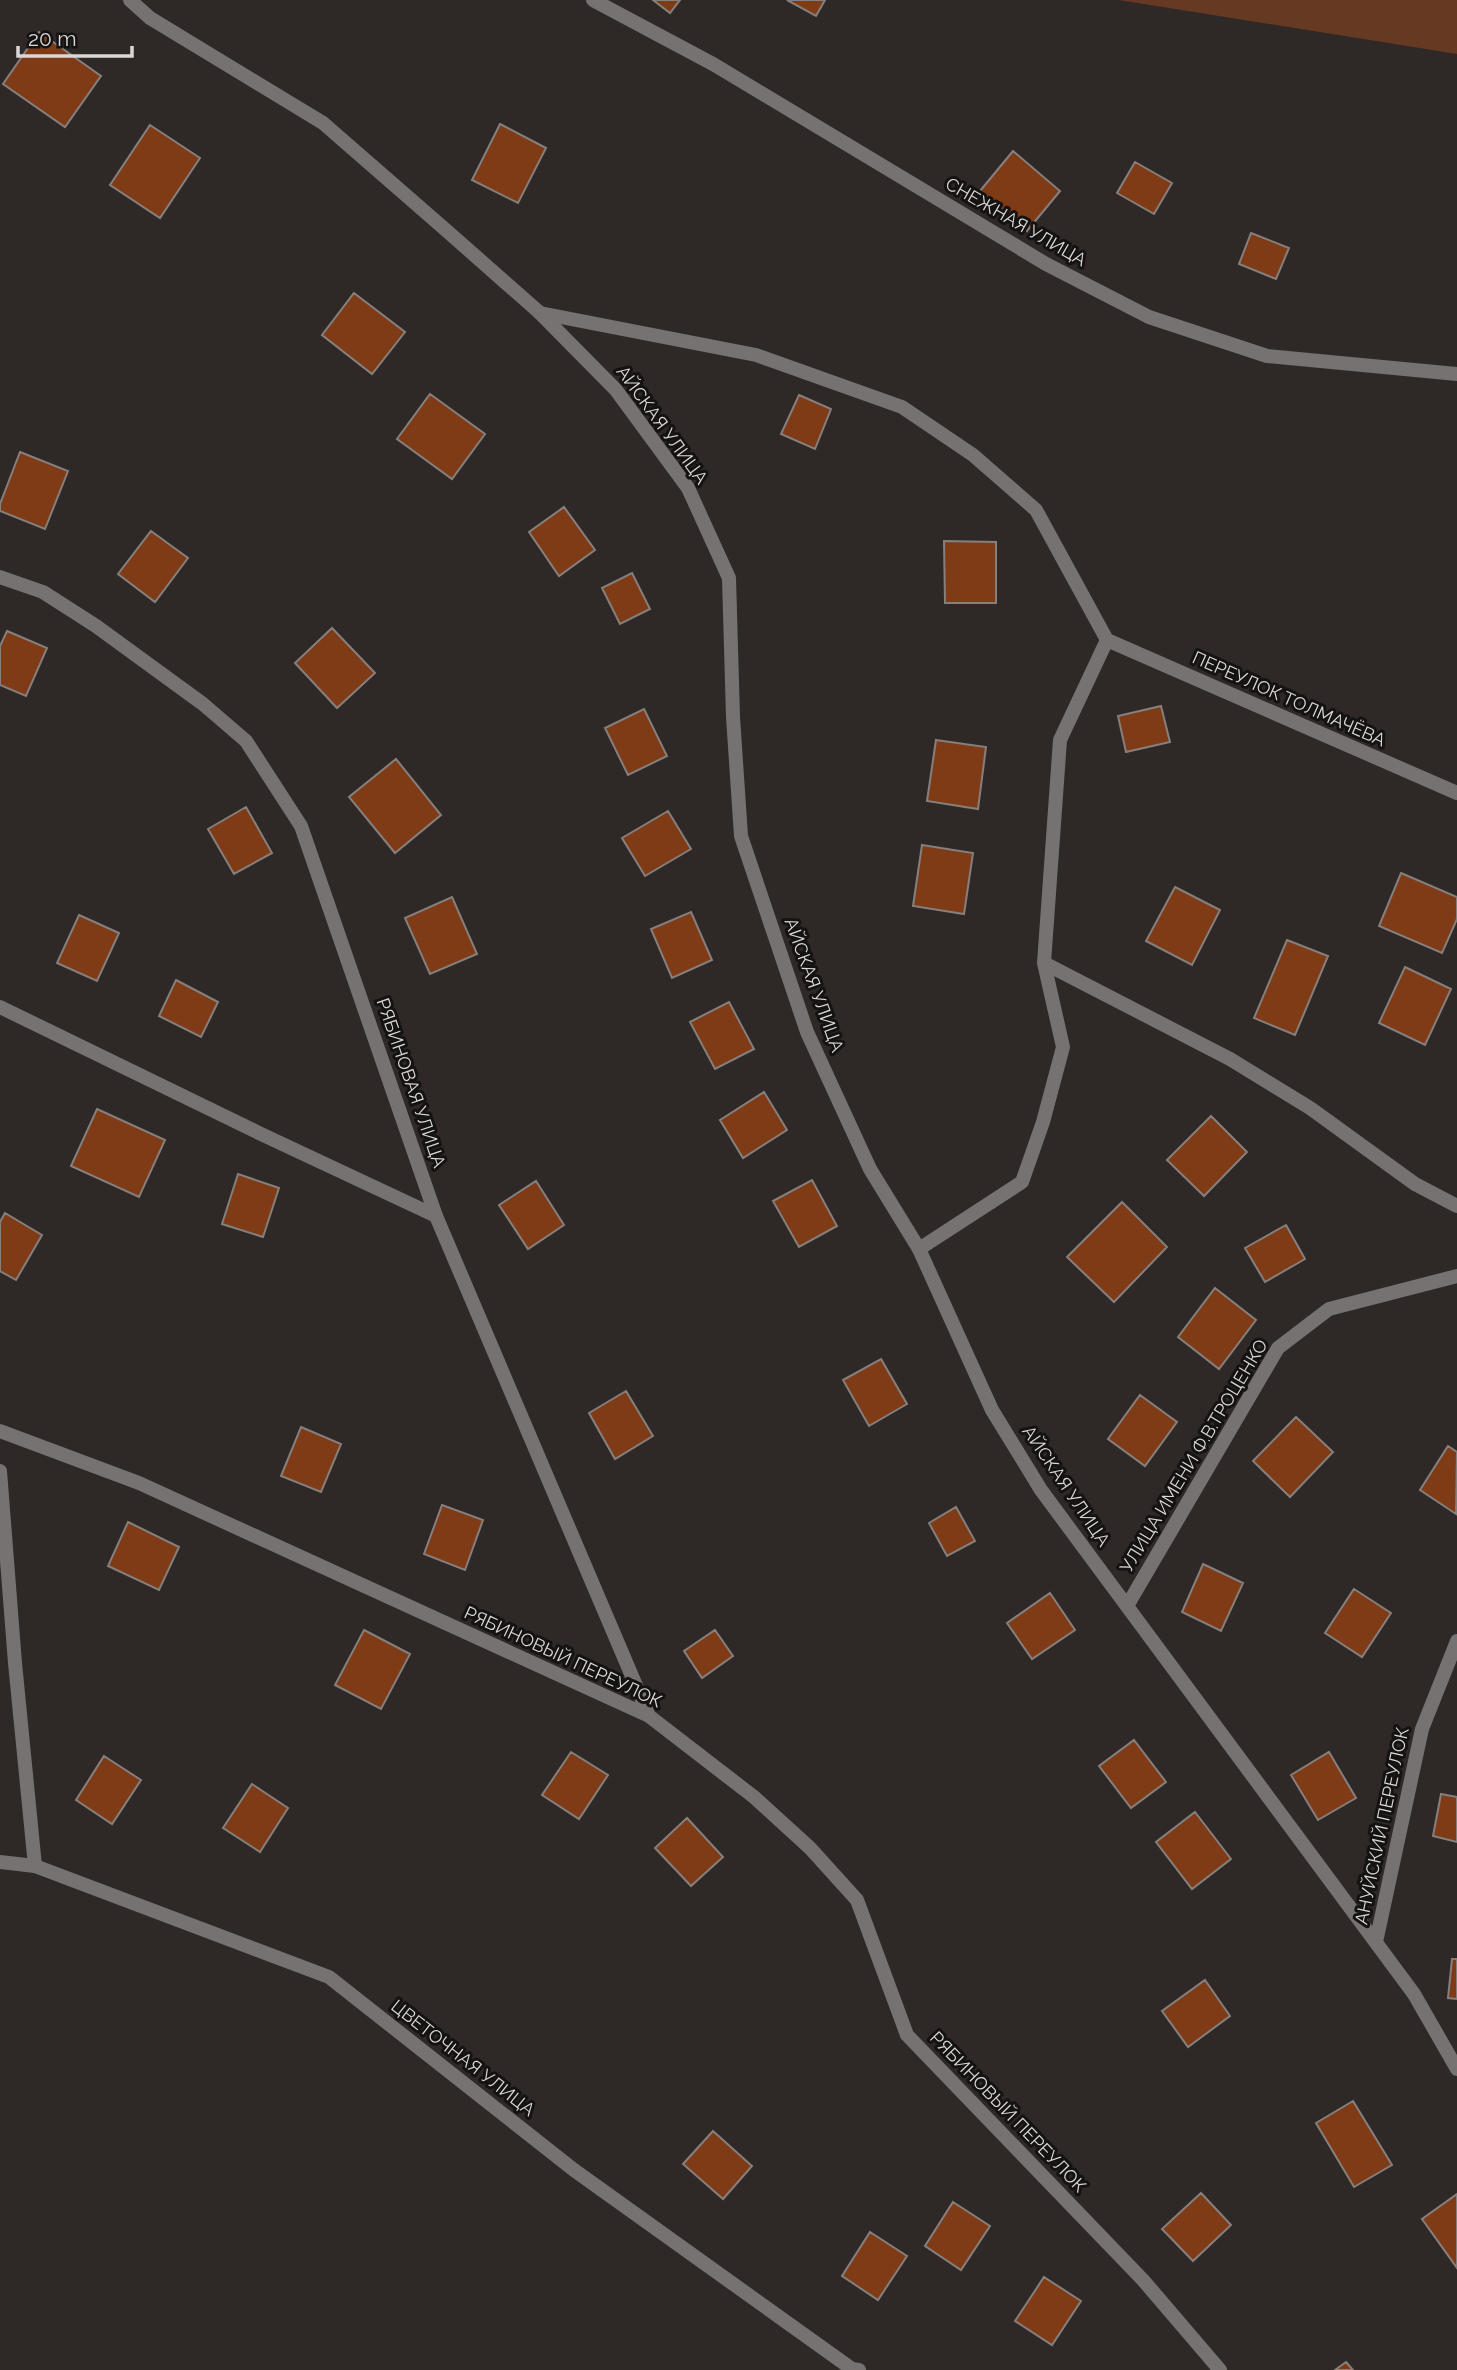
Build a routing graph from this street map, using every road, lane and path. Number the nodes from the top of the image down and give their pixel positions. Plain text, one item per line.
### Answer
1 (130, 0) edge
2 (593, 0) edge
3 (540, 313) junction
4 (1457, 374) edge
5 (0, 578) edge
6 (1107, 640) junction
7 (1457, 793) edge
8 (1044, 963) junction
9 (0, 1007) edge
10 (1457, 1206) edge
11 (436, 1216) junction
12 (919, 1250) junction
13 (1457, 1276) edge
14 (0, 1431) edge
15 (0, 1471) edge
16 (1127, 1606) junction
17 (1457, 1641) edge
18 (649, 1716) junction
19 (0, 1862) edge
20 (35, 1866) junction
21 (1376, 1942) junction
22 (1457, 2069) edge
23 (859, 2370) edge
24 (1220, 2370) edge

1 - 3 street, АЙСКАЯ УЛИЦА
2 - 4 street, СНЕЖНАЯ УЛИЦА
3 - 6 street
3 - 12 street, АЙСКАЯ УЛИЦА
5 - 11 street, РЯБИНОВАЯ УЛИЦА
6 - 7 street, ПЕРЕУЛОК ТОЛМАЧЁВА
6 - 8 street
8 - 10 street
8 - 12 street
9 - 11 street
11 - 18 street, РЯБИНОВАЯ УЛИЦА
12 - 16 street, АЙСКАЯ УЛИЦА
13 - 16 street, УЛИЦА ИМЕНИ Ф.В.ТРОЦЕНКО
14 - 18 street, РЯБИНОВЫЙ ПЕРЕУЛОК
15 - 20 street
16 - 21 street, АЙСКАЯ УЛИЦА
17 - 21 street, АНУЙСКИЙ ПЕРЕУЛОК
18 - 24 street, РЯБИНОВЫЙ ПЕРЕУЛОК
19 - 20 street, ЦВЕТОЧНАЯ УЛИЦА
20 - 23 street, ЦВЕТОЧНАЯ УЛИЦА
21 - 22 street, АЙСКАЯ УЛИЦА

